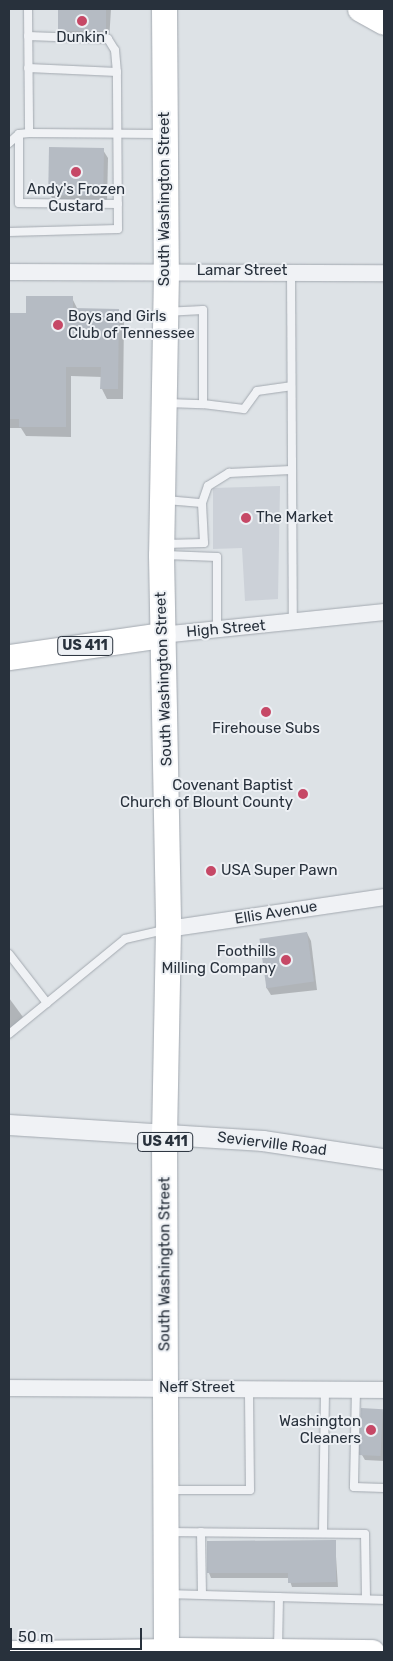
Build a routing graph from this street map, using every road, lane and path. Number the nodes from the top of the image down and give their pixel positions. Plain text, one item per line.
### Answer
1 (28, 9) edge
2 (164, 9) edge
3 (28, 36) junction
4 (28, 68) junction
5 (117, 72) junction
6 (29, 133) junction
7 (19, 134) junction
8 (117, 134) junction
9 (165, 134) junction
10 (9, 143) edge
11 (118, 204) junction
12 (9, 232) edge
13 (166, 271) junction
14 (291, 271) junction
15 (9, 272) edge
16 (384, 273) edge
17 (166, 312) junction
18 (291, 386) junction
19 (163, 402) junction
20 (202, 404) junction
21 (291, 470) junction
22 (162, 499) junction
23 (202, 503) junction
24 (162, 549) junction
25 (384, 612) edge
26 (293, 623) junction
27 (217, 629) junction
28 (162, 635) junction
29 (9, 656) edge
30 (384, 897) edge
31 (168, 930) junction
32 (9, 954) edge
33 (47, 1003) junction
34 (9, 1034) edge
35 (9, 1125) edge
36 (164, 1133) junction
37 (384, 1159) edge
38 (9, 1388) edge
39 (166, 1388) junction
40 (250, 1388) junction
41 (325, 1388) junction
42 (356, 1388) junction
43 (384, 1390) edge
44 (384, 1488) edge
45 (166, 1490) junction
46 (166, 1532) junction
47 (201, 1532) junction
48 (324, 1533) junction
49 (166, 1594) junction
50 (202, 1594) junction
51 (279, 1597) junction
52 (366, 1599) junction
53 (384, 1600) edge
54 (166, 1651) edge
55 (278, 1651) junction
56 (9, 1652) edge
57 (372, 1652) edge

1 - 3 lane
2 - 9 main road, South Washington Street
3 - 4 lane
3 - 5 lane
4 - 5 lane
4 - 6 lane
5 - 8 lane
6 - 7 lane
6 - 8 lane
7 - 10 lane
7 - 11 lane
8 - 9 lane
8 - 11 lane
9 - 13 main road, South Washington Street
11 - 12 lane
13 - 14 street, Lamar Street
13 - 15 street, Lamar Street
13 - 17 main road, South Washington Street
14 - 16 street, Lamar Street
14 - 18 lane
17 - 19 main road, South Washington Street
17 - 20 lane
18 - 20 lane
18 - 21 lane
19 - 20 lane
19 - 22 main road, South Washington Street
21 - 23 lane
21 - 26 lane
22 - 23 lane
22 - 24 main road, South Washington Street
23 - 24 lane
24 - 27 lane
24 - 28 main road, South Washington Street
25 - 26 street, High Street
26 - 27 street, High Street
27 - 28 street, High Street
28 - 29 main road, High Street / US 411
28 - 31 main road, South Washington Street / US 411
30 - 31 street, Ellis Avenue
31 - 33 lane
31 - 36 main road, South Washington Street / US 411
32 - 33 lane
33 - 34 lane
35 - 36 street, Sevierville Road
36 - 37 street, Sevierville Road
36 - 39 main road, South Washington Street / US 411
38 - 39 street, Neff Street
39 - 40 street, Neff Street
39 - 45 main road, South Washington Street / US 411
40 - 41 street, Neff Street
40 - 45 lane
41 - 42 street, Neff Street
41 - 48 lane
42 - 43 street, Neff Street
42 - 44 lane
45 - 46 main road, South Washington Street / US 411
46 - 47 lane
46 - 49 main road, South Washington Street / US 411
47 - 48 lane
47 - 50 lane
48 - 52 lane
49 - 50 lane
49 - 54 main road, South Washington Street / US 411
50 - 51 lane
51 - 52 lane
51 - 55 lane
52 - 53 lane
54 - 55 main road
54 - 56 main road
55 - 57 main road

